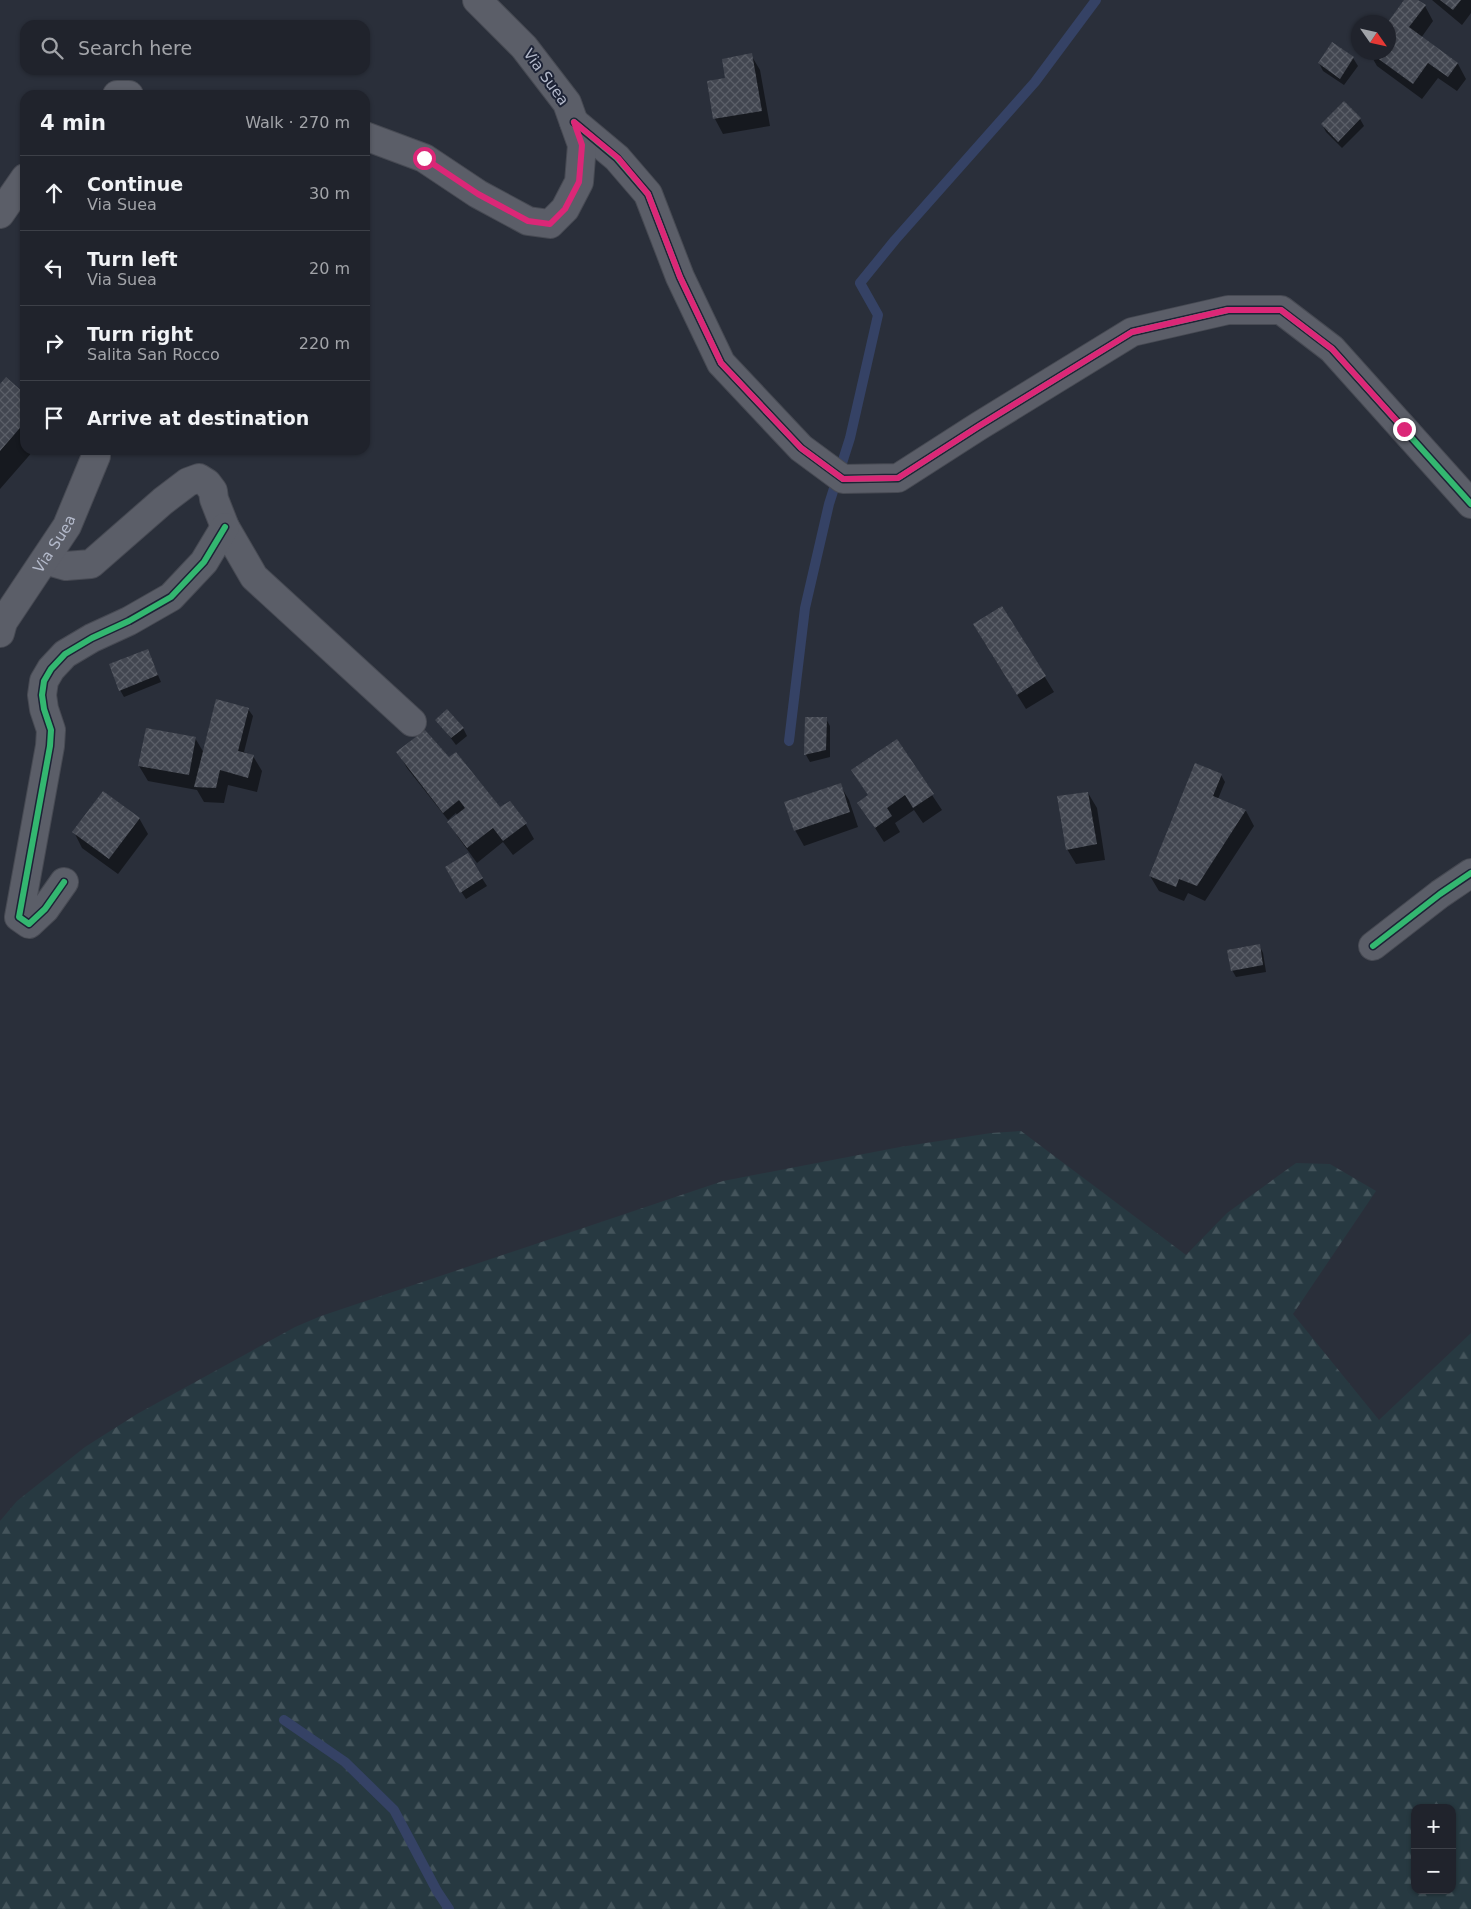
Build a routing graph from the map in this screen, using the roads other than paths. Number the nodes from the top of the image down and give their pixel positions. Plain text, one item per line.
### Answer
1 (477, 0) edge
2 (574, 122) junction
3 (370, 138) edge
4 (20, 185) edge
5 (0, 214) edge
6 (96, 455) edge
7 (1471, 504) edge
8 (225, 527) junction
9 (45, 560) junction
10 (0, 632) edge
11 (412, 722) dead end
12 (1471, 873) edge
13 (64, 882) dead end
14 (1373, 946) dead end

1 - 2 street, Via Suea
2 - 3 street, Via Suea
2 - 7 street
4 - 5 street
6 - 9 street, Via Suea
8 - 9 street
8 - 11 street
8 - 13 street
9 - 10 street, Via Suea
12 - 14 street

